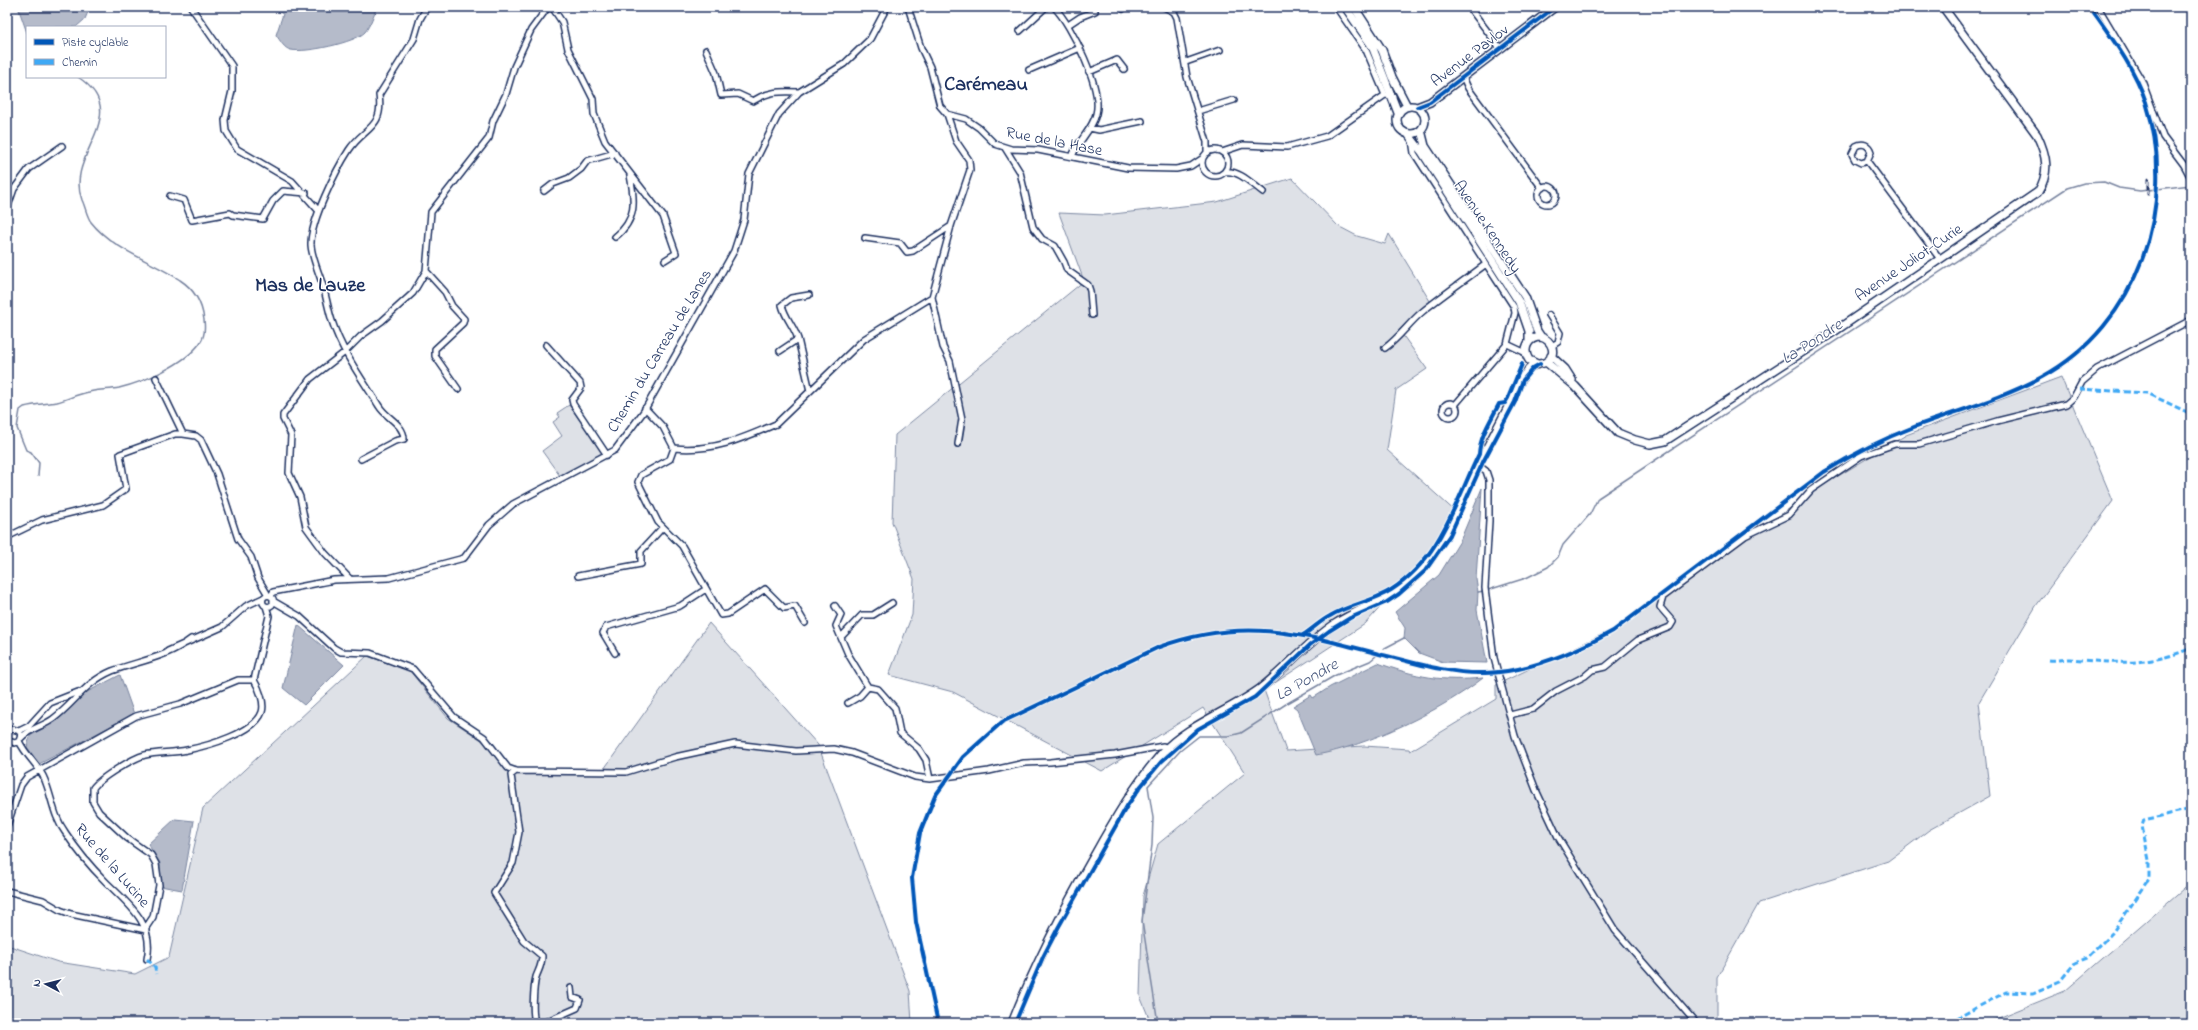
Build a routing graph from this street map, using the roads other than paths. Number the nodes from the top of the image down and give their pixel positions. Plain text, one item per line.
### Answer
1 (190, 7) edge
2 (427, 7) edge
3 (548, 7) edge
4 (552, 7) edge
5 (908, 7) edge
6 (1046, 7) edge
7 (1054, 7) edge
8 (1164, 7) edge
9 (1336, 7) edge
10 (1345, 7) edge
11 (1354, 7) edge
12 (1469, 7) edge
13 (1555, 7) edge
14 (1943, 7) edge
15 (2098, 7) edge
16 (885, 8) edge
17 (1095, 11) dead end
18 (1068, 25) junction
19 (1020, 31) dead end
20 (1080, 48) junction
21 (1500, 48) junction
22 (706, 50) dead end
23 (1220, 50) dead end
24 (1186, 62) junction
25 (1124, 69) dead end
26 (1029, 70) dead end
27 (1089, 72) junction
28 (1463, 77) junction
29 (1456, 83) junction
30 (1468, 88) junction
31 (799, 92) junction
32 (1385, 95) junction
33 (1393, 96) junction
34 (1234, 100) dead end
35 (1430, 102) junction
36 (1407, 106) junction
37 (1417, 107) junction
38 (1198, 111) junction
39 (1398, 113) junction
40 (947, 114) junction
41 (1424, 114) junction
42 (1142, 121) dead end
43 (1090, 128) junction
44 (1421, 130) junction
45 (1410, 136) junction
46 (1207, 142) junction
47 (62, 146) dead end
48 (1005, 148) junction
49 (1233, 149) junction
50 (1215, 150) junction
51 (1222, 152) junction
52 (615, 153) junction
53 (1207, 153) junction
54 (1072, 157) junction
55 (1203, 158) junction
56 (1227, 158) junction
57 (1867, 161) dead end
58 (1227, 165) junction
59 (1190, 166) junction
60 (1204, 170) junction
61 (1225, 172) junction
62 (1233, 172) junction
63 (630, 174) junction
64 (2191, 178) edge
65 (1542, 188) dead end
66 (544, 191) dead end
67 (1263, 192) dead end
68 (306, 193) junction
69 (170, 196) dead end
70 (7, 209) edge
71 (318, 210) junction
72 (951, 226) junction
73 (614, 237) dead end
74 (865, 238) dead end
75 (1940, 259) junction
76 (665, 260) dead end
77 (1486, 264) junction
78 (426, 271) junction
79 (809, 294) dead end
80 (932, 297) junction
81 (1092, 315) dead end
82 (1549, 315) dead end
83 (2191, 320) edge
84 (1541, 337) junction
85 (798, 339) junction
86 (1528, 343) junction
87 (1507, 344) junction
88 (546, 345) dead end
89 (1552, 346) junction
90 (1517, 347) junction
91 (1384, 348) dead end
92 (780, 351) dead end
93 (345, 352) junction
94 (1526, 355) junction
95 (1549, 359) junction
96 (1537, 364) junction
97 (156, 378) dead end
98 (1518, 388) junction
99 (458, 389) dead end
100 (810, 392) junction
101 (1455, 405) dead end
102 (645, 408) junction
103 (183, 434) junction
104 (958, 444) dead end
105 (674, 448) junction
106 (607, 455) junction
107 (361, 459) dead end
108 (1477, 468) junction
109 (663, 527) junction
110 (7, 537) edge
111 (578, 576) dead end
112 (350, 579) junction
113 (706, 589) junction
114 (267, 600) junction
115 (892, 603) dead end
116 (835, 606) dead end
117 (805, 622) dead end
118 (841, 637) junction
119 (614, 653) dead end
120 (254, 680) junction
121 (868, 686) junction
122 (81, 690) junction
123 (848, 703) dead end
124 (1510, 715) junction
125 (9, 730) edge
126 (19, 731) junction
127 (11, 740) edge
128 (1166, 751) junction
129 (39, 770) junction
130 (516, 771) junction
131 (930, 779) junction
132 (7, 826) edge
133 (7, 891) edge
134 (146, 930) junction
135 (147, 959) dead end
136 (572, 988) dead end
137 (536, 1023) edge
138 (543, 1023) edge
139 (1012, 1023) edge
140 (1696, 1023) edge

1 - 68 street
2 - 71 street
3 - 78 street
4 - 52 street
5 - 40 street
6 - 19 street
7 - 18 street
8 - 24 street
9 - 32 street
10 - 33 main road
11 - 36 main road
12 - 21 street
13 - 21 main road, Avenue Pavlov
14 - 75 main road, Avenue Joliot-Curie
15 - 64 street
16 - 31 street, Chemin du Carreau de Lanes
17 - 18 street
18 - 20 street
20 - 26 street
20 - 27 street
21 - 28 main road, Avenue Pavlov
22 - 31 street
23 - 24 street
24 - 38 street
25 - 27 street
27 - 43 street
28 - 29 main road, Avenue Pavlov
28 - 30 street
29 - 30 street
29 - 35 main road, Avenue Pavlov
30 - 65 street
31 - 102 street, Chemin du Carreau de Lanes
32 - 33 street
32 - 49 street
33 - 39 main road
34 - 38 street
35 - 37 main road, Avenue Pavlov
35 - 41 main road, Avenue Pavlov
36 - 37 main road
36 - 39 main road
37 - 41 main road
38 - 46 street
39 - 45 main road
40 - 48 street, Rue de la Hase
40 - 72 street
41 - 44 main road
42 - 43 street
43 - 54 street
44 - 45 main road
44 - 84 main road, Avenue Kennedy
45 - 77 street
45 - 86 main road, Avenue Kennedy
46 - 50 street
46 - 53 street
47 - 70 street
48 - 54 street, Rue de la Hase
48 - 81 street
49 - 51 street
49 - 56 street
50 - 51 street
50 - 53 street
51 - 56 street
52 - 63 street
52 - 66 street
53 - 55 street
54 - 59 street, Rue de la Hase
55 - 59 street
55 - 60 street
56 - 58 street
57 - 75 street
58 - 61 street
58 - 62 street
59 - 60 street
60 - 61 street
61 - 62 street
62 - 67 street
63 - 73 street
63 - 76 street
68 - 69 street
68 - 71 street
71 - 93 street
72 - 74 street
72 - 80 street
75 - 95 main road, Avenue Joliot-Curie
77 - 87 street
77 - 91 street
78 - 93 street
78 - 99 street
79 - 85 street
80 - 100 street
80 - 104 street
82 - 89 street
83 - 124 street
84 - 86 main road
84 - 89 main road, Avenue Kennedy
85 - 92 street
85 - 100 street
86 - 90 street
86 - 94 main road, Avenue Kennedy
87 - 90 street
87 - 101 street
88 - 106 street
89 - 95 main road
90 - 94 street
93 - 107 street
93 - 112 street
94 - 96 main road
94 - 98 main road, Avenue Kennedy
95 - 96 main road
96 - 98 main road
97 - 103 street
98 - 108 main road
100 - 105 street
102 - 105 street
102 - 106 street, Chemin du Carreau de Lanes
103 - 110 street
103 - 114 street
105 - 109 street
106 - 112 street, Chemin du Carreau de Lanes
108 - 124 street
108 - 128 main road
109 - 111 street
109 - 113 street
112 - 114 street, Chemin du Carreau de Lanes
113 - 117 street
113 - 119 street
114 - 120 street
114 - 122 street, Chemin du Carreau de Lanes
114 - 130 street
115 - 118 street
116 - 118 street
118 - 121 street
120 - 129 street
120 - 134 street
121 - 123 street
121 - 131 street
122 - 126 street, Chemin du Carreau de Lanes
122 - 127 street, Chemin du Carreau de Lanes
124 - 140 street
125 - 126 street
125 - 127 street
126 - 127 street
127 - 129 street, Rue de la Lucine
128 - 131 street
128 - 139 main road
129 - 132 street
129 - 134 street, Rue de la Lucine
130 - 131 street
130 - 137 street
133 - 134 street
134 - 135 street, Rue de la Lucine
136 - 138 street

